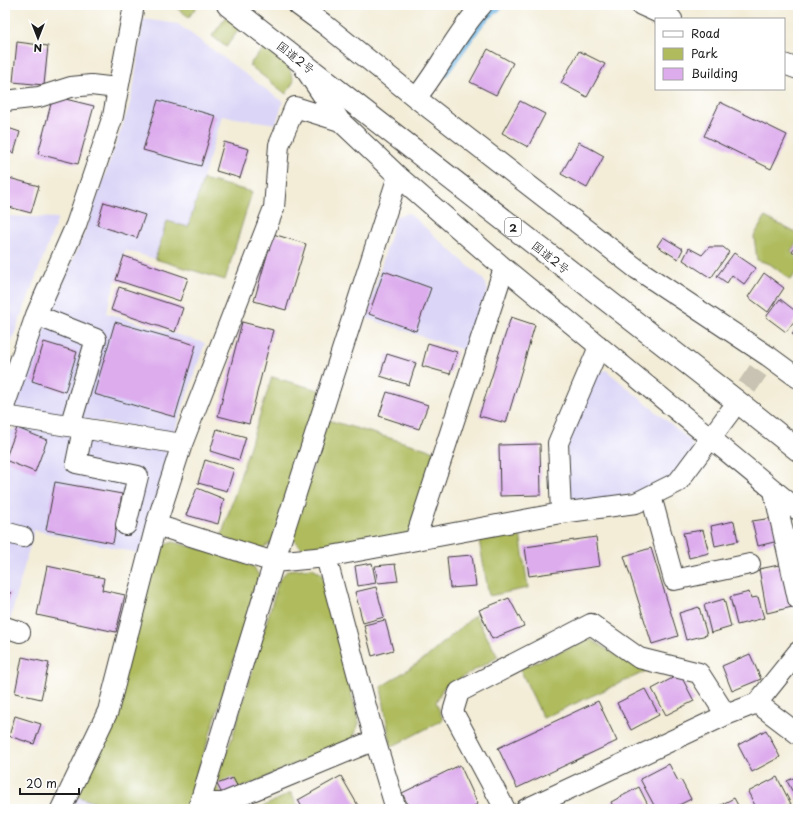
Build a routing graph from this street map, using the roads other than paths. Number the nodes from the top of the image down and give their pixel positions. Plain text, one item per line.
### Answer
1 (134, 5) edge
2 (228, 5) edge
3 (298, 5) edge
4 (482, 5) edge
5 (641, 5) edge
6 (670, 18) edge
7 (300, 60) junction
8 (785, 64) edge
9 (798, 69) edge
10 (118, 88) junction
11 (416, 98) junction
12 (5, 101) edge
13 (340, 121) junction
14 (398, 176) junction
15 (504, 268) junction
16 (36, 315) junction
17 (598, 345) junction
18 (798, 378) edge
19 (5, 404) edge
20 (730, 412) tunnel mouth
21 (5, 416) edge
22 (77, 428) junction
23 (711, 439) junction
24 (182, 444) junction
25 (798, 450) edge
26 (774, 491) junction
27 (651, 496) junction
28 (798, 510) edge
29 (562, 513) junction
30 (126, 525) dead end
31 (156, 525) junction
32 (415, 540) junction
33 (326, 557) junction
34 (274, 562) junction
35 (750, 564) dead end
36 (798, 599) edge
37 (798, 652) edge
38 (757, 703) junction
39 (726, 715) junction
40 (798, 734) edge
41 (375, 740) junction
42 (199, 806) edge
43 (61, 809) edge
44 (396, 809) edge
45 (505, 809) edge
46 (526, 809) edge

1 - 10 street
2 - 7 highway, 国道2号 / 2
3 - 11 street
4 - 11 street
5 - 6 street
7 - 13 street
7 - 25 highway, 国道2号 / 2
8 - 9 street
10 - 12 street
10 - 16 street
11 - 18 street
13 - 14 street
13 - 24 street
14 - 15 street
14 - 34 street
15 - 17 street
15 - 32 street
16 - 19 street
16 - 22 street
17 - 23 street
17 - 29 street
20 - 23 street
21 - 22 street
22 - 24 street
22 - 30 street
23 - 26 street
23 - 27 street
24 - 31 street
26 - 28 street
26 - 36 street
27 - 29 street
27 - 35 street
29 - 32 street
31 - 34 street
31 - 43 street
32 - 33 street
33 - 34 street
33 - 41 street
34 - 42 street
37 - 38 street
38 - 39 street
38 - 40 street
39 - 45 street
39 - 46 street
41 - 42 street
41 - 44 street

